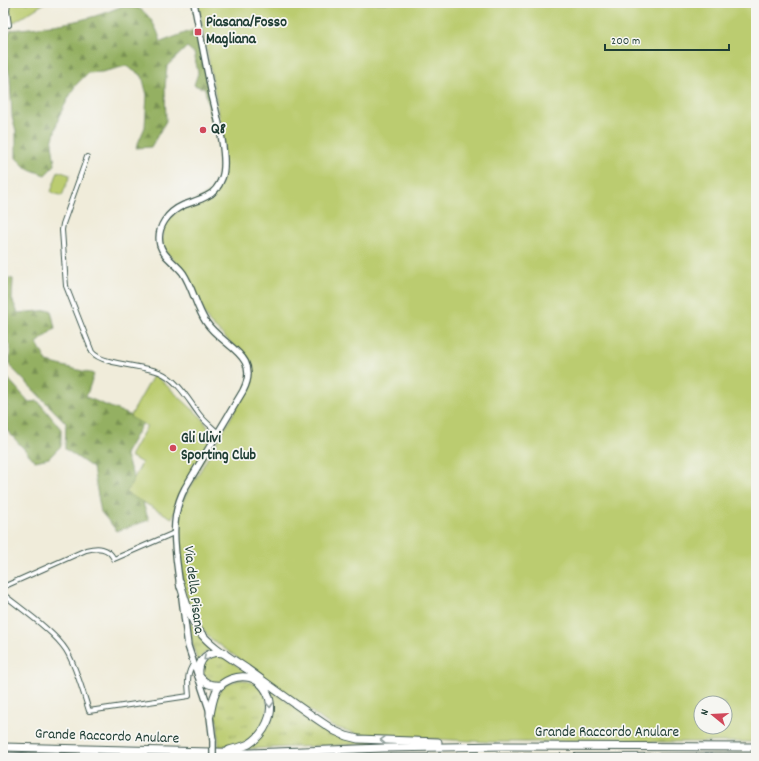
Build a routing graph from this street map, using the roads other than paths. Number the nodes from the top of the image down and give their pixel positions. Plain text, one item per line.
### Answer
1 (8, 3) edge
2 (194, 3) edge
3 (9, 25) dead end
4 (87, 157) dead end
5 (218, 433) junction
6 (174, 533) junction
7 (180, 583) junction
8 (3, 587) edge
9 (3, 594) edge
10 (224, 653) junction
11 (194, 663) junction
12 (199, 676) junction
13 (221, 685) junction
14 (210, 715) junction
15 (506, 746) junction
16 (756, 746) edge
17 (3, 748) edge
18 (225, 752) junction
19 (214, 754) edge
20 (3, 756) edge
21 (756, 757) edge
22 (76, 758) edge
23 (358, 758) edge

1 - 3 street
2 - 5 main road, Via della Pisana
4 - 5 street
5 - 6 main road, Via della Pisana
6 - 7 main road, Via della Pisana
6 - 8 street
7 - 10 highway
7 - 11 main road, Via della Pisana
9 - 11 street
10 -> 12 highway
15 -> 10 highway
11 - 12 main road, Via della Pisana
12 - 13 highway
12 - 14 main road, Via della Pisana
13 - 14 highway
13 -> 18 highway
14 - 19 main road, Via della Pisana, bridge
15 - 16 highway, Grande Raccordo Anulare
15 - 18 highway, Grande Raccordo Anulare
17 - 19 highway, Grande Raccordo Anulare
18 - 19 highway, Grande Raccordo Anulare
20 - 22 highway, Grande Raccordo Anulare
21 - 23 highway, Grande Raccordo Anulare

